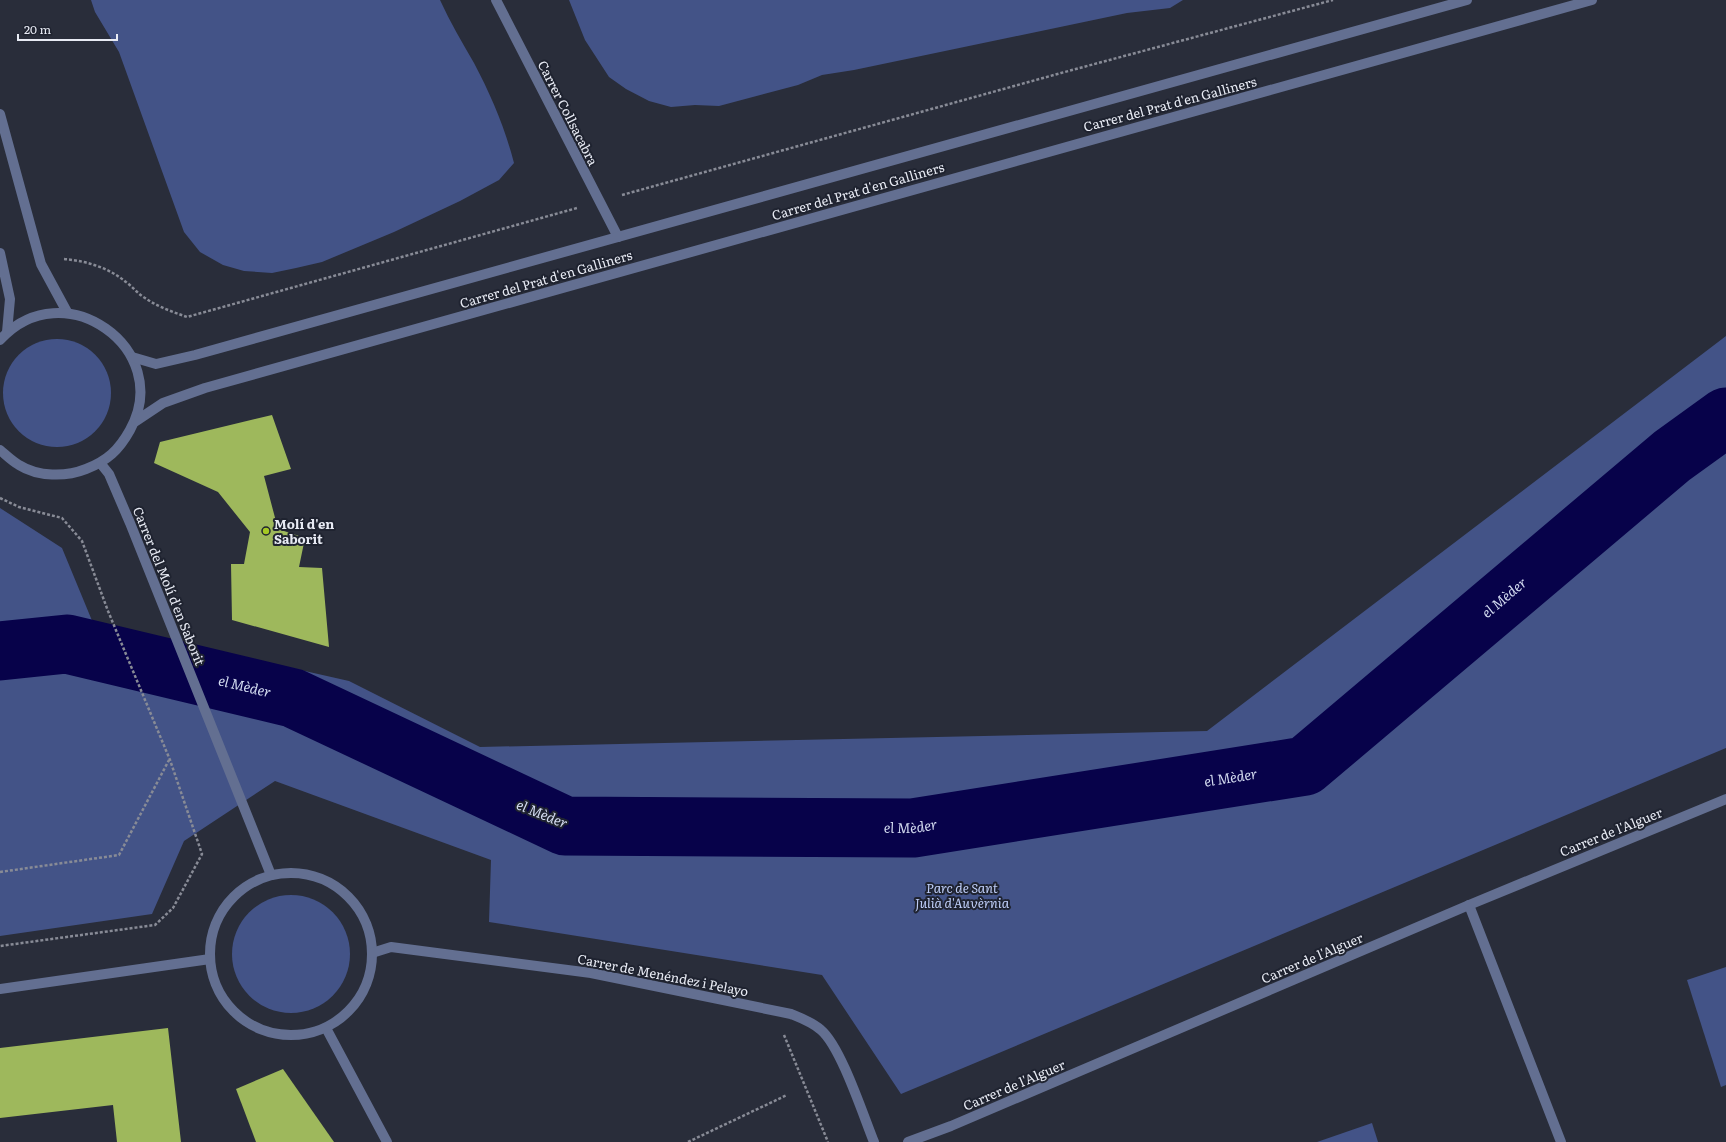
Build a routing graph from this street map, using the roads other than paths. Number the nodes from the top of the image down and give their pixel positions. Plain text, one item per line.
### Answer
1 (496, 0) edge
2 (1467, 0) edge
3 (1592, 0) edge
4 (0, 114) edge
5 (618, 237) junction
6 (0, 253) edge
7 (67, 312) junction
8 (8, 332) junction
9 (0, 340) edge
10 (132, 357) junction
11 (136, 421) junction
12 (0, 450) edge
13 (101, 464) junction
14 (1726, 799) edge
15 (271, 875) junction
16 (1469, 905) junction
17 (372, 953) junction
18 (210, 959) junction
19 (0, 989) edge
20 (326, 1028) junction
21 (387, 1142) edge
22 (874, 1142) edge
23 (908, 1142) edge
24 (1561, 1142) edge

1 - 5 street, Carrer Collsacabra
2 - 5 street, Carrer del Prat d'en Galliners
3 - 11 street, Carrer del Prat d'en Galliners
4 - 7 street
5 - 10 street, Carrer del Prat d'en Galliners
6 - 8 street
7 - 8 street
7 - 10 street
8 - 9 street
10 - 11 street
11 - 13 street
12 - 13 street
13 - 15 street, Carrer del Molí d'en Saborit
14 - 16 street, Carrer de l'Alguer
15 - 17 street
15 - 18 street
16 - 23 street, Carrer de l'Alguer
16 - 24 street
17 - 20 street
17 - 22 street, Carrer de Menéndez i Pelayo
18 - 19 street
18 - 20 street
20 - 21 street

